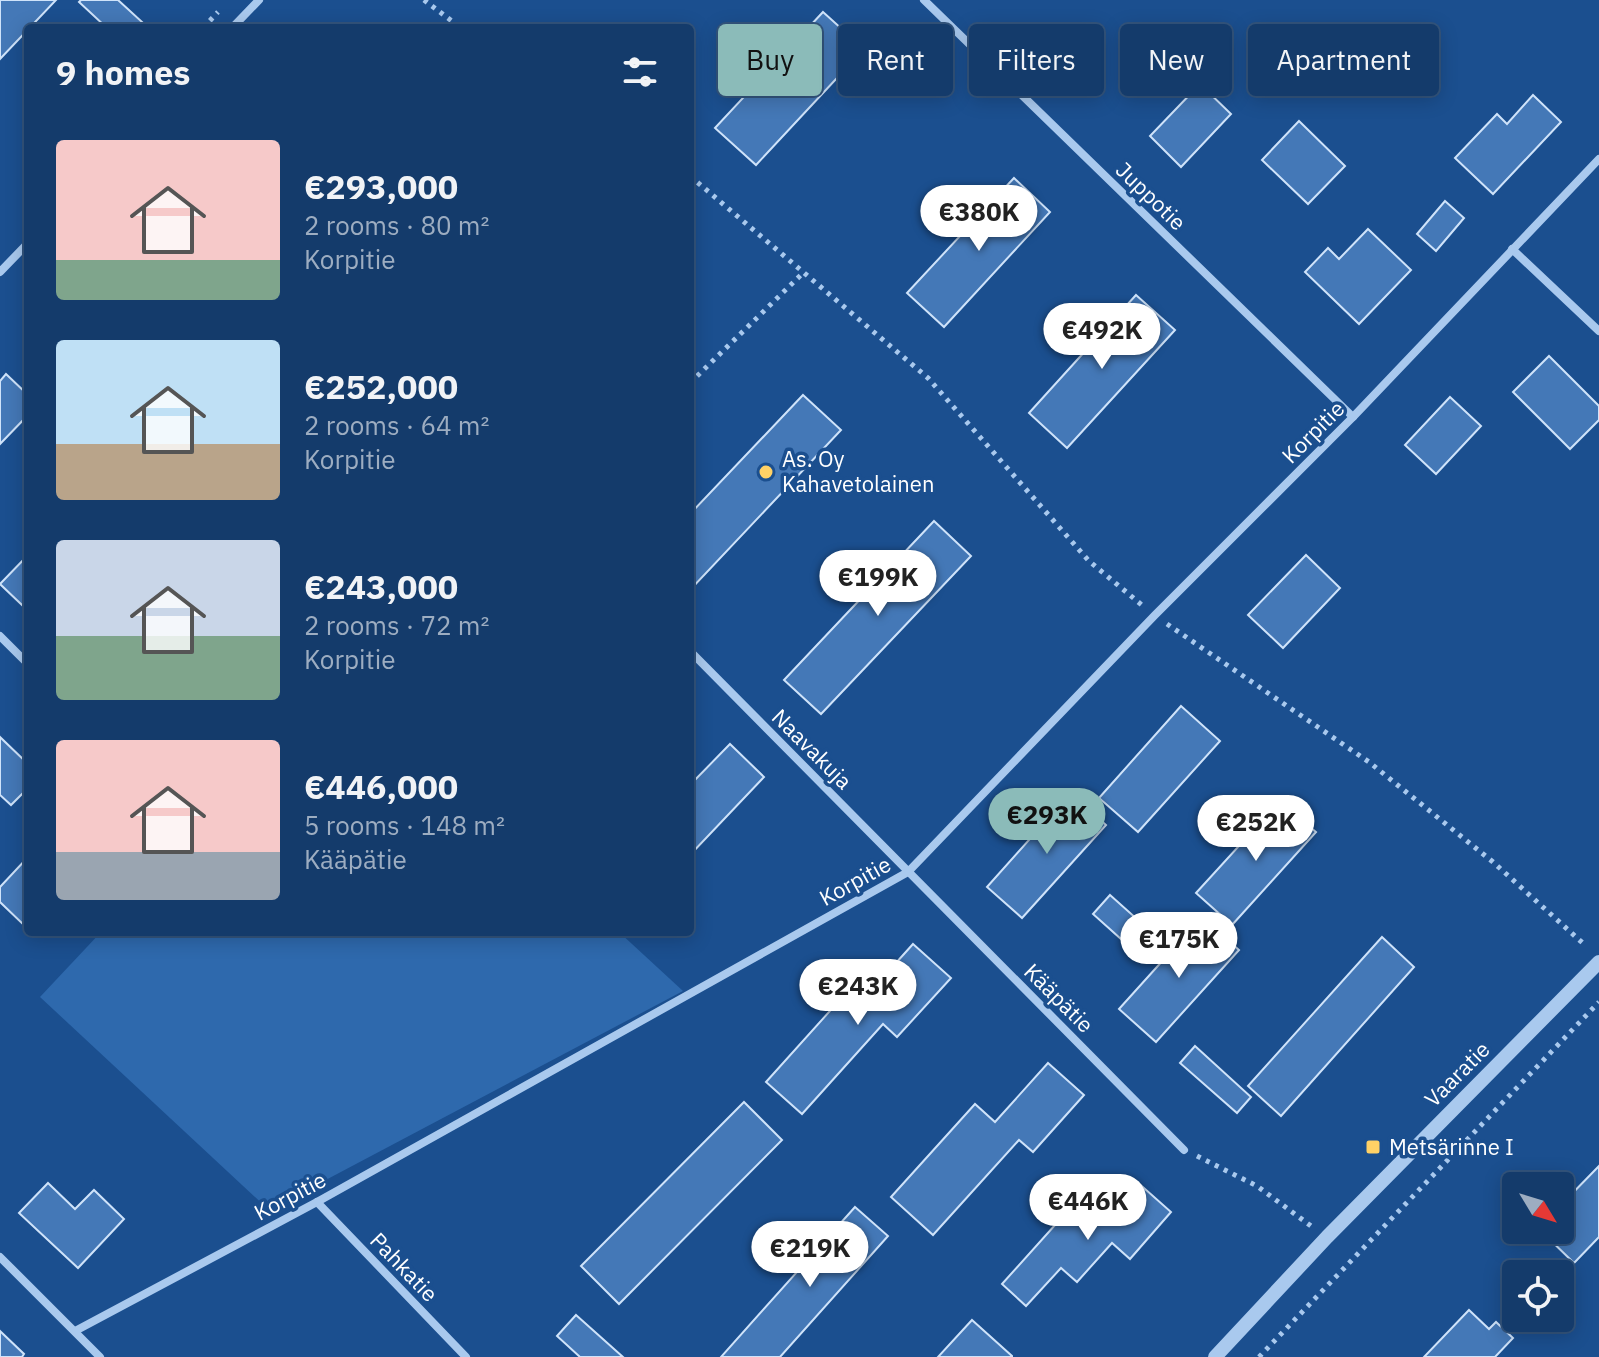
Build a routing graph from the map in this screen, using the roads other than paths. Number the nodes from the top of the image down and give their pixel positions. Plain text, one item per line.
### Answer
1 (259, 0) edge
2 (924, 0) edge
3 (236, 24) edge
4 (1599, 159) edge
5 (24, 247) edge
6 (1512, 249) junction
7 (0, 272) edge
8 (1599, 331) edge
9 (1353, 417) junction
10 (0, 636) edge
11 (694, 655) edge
12 (24, 660) edge
13 (908, 872) junction
14 (1599, 962) edge
15 (1184, 1150) road end
16 (317, 1202) junction
17 (0, 1257) edge
18 (77, 1330) junction
19 (100, 1357) edge
20 (466, 1357) edge
21 (1215, 1357) edge

1 - 3 street
2 - 9 street, Juppotie
4 - 6 street, Korpitie
5 - 7 street
6 - 8 street
6 - 9 street, Korpitie
9 - 13 street, Korpitie
10 - 12 street
11 - 13 street, Naavakuja
13 - 15 street, Kääpätie
13 - 16 street, Korpitie
14 - 21 street, Vaaratie
16 - 18 street, Korpitie
16 - 20 street, Pahkatie
17 - 18 street
18 - 19 street

